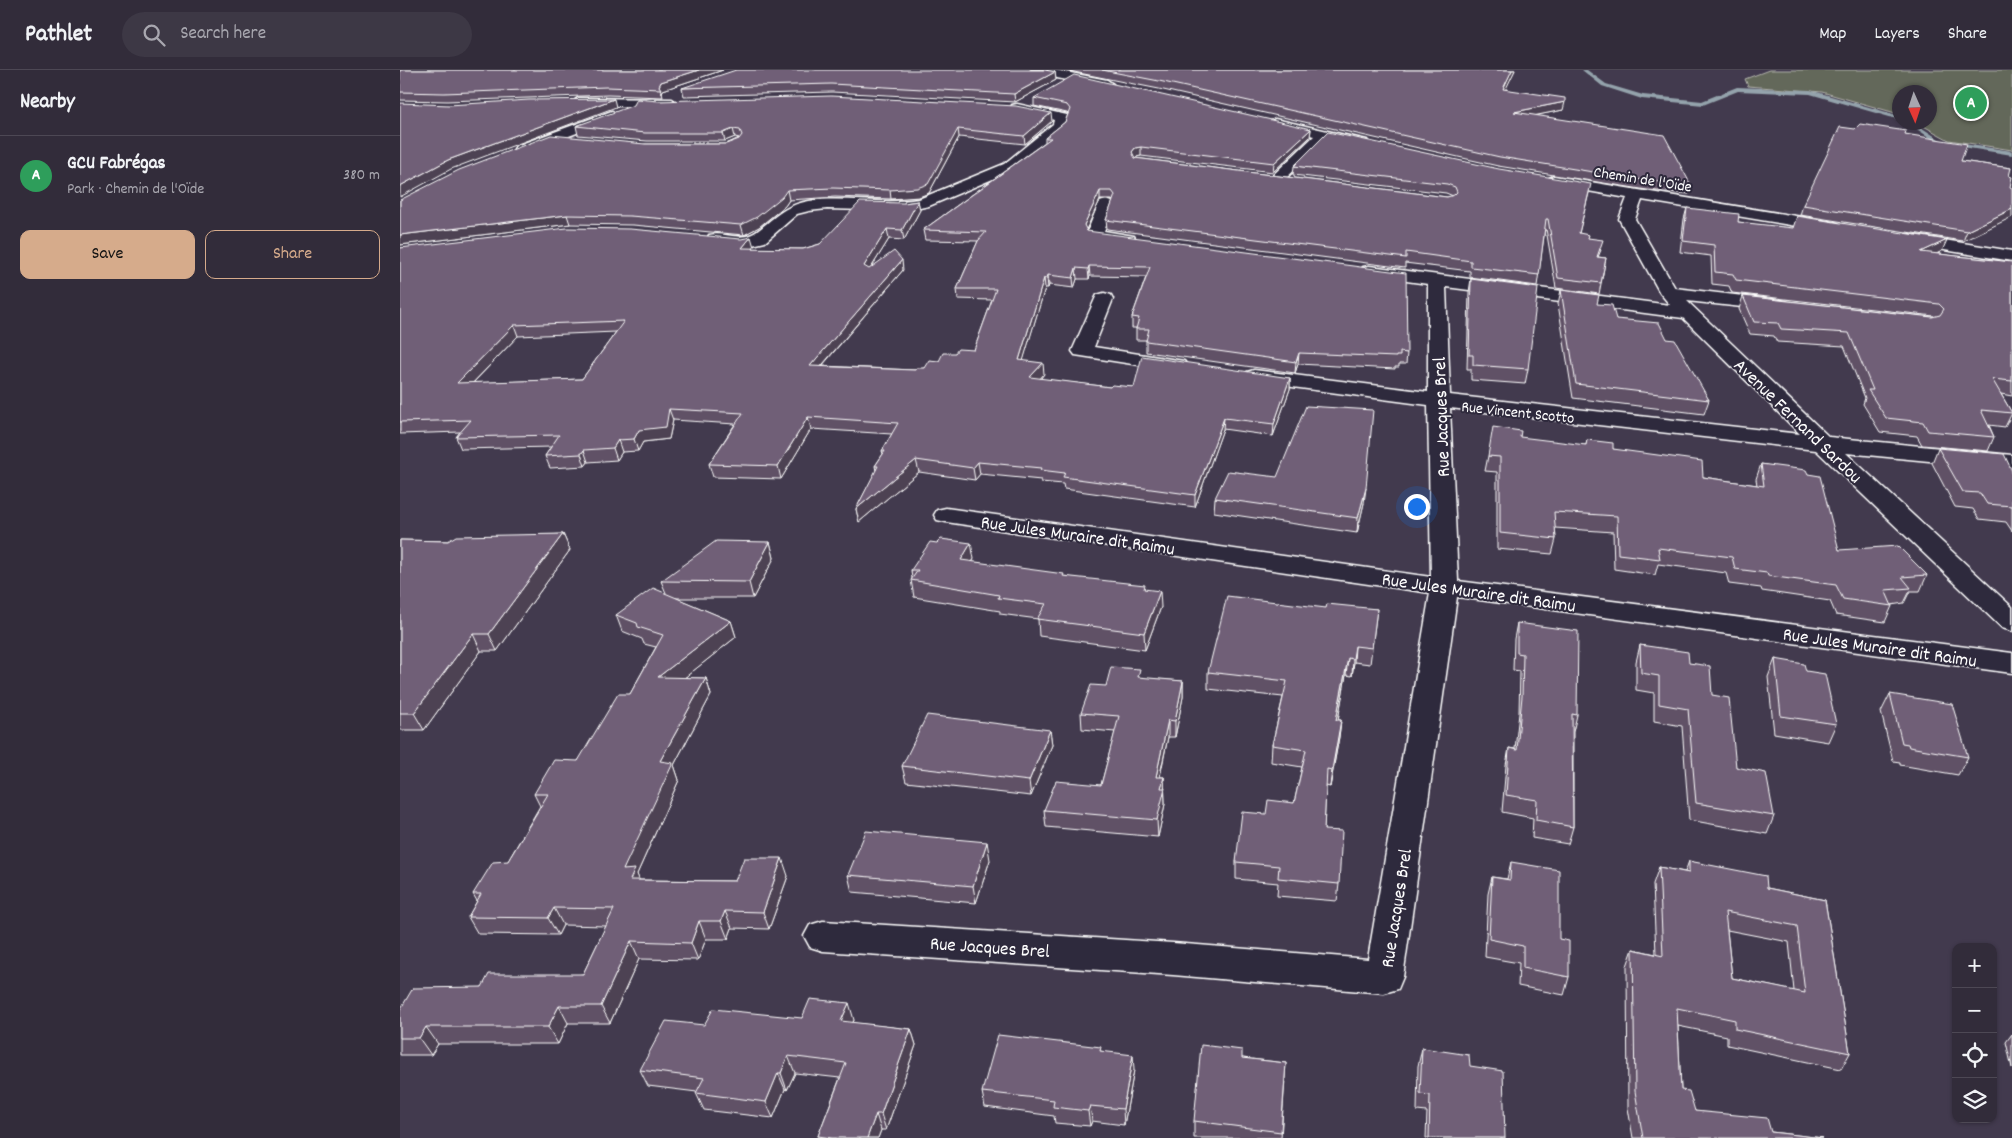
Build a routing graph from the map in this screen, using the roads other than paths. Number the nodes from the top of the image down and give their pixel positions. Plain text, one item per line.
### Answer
1 (1037, 70) edge
2 (1073, 77) junction
3 (1057, 86) edge
4 (1121, 87) edge
5 (674, 93) edge
6 (1033, 99) edge
7 (649, 102) junction
8 (688, 102) edge
9 (632, 108) junction
10 (1262, 120) edge
11 (1324, 134) junction
12 (549, 138) junction
13 (578, 141) edge
14 (1372, 145) edge
15 (512, 152) edge
16 (1258, 176) edge
17 (1277, 179) junction
18 (1544, 180) edge
19 (1296, 181) edge
20 (1636, 195) junction
21 (1106, 206) edge
22 (1848, 230) edge
23 (1896, 237) edge
24 (698, 238) edge
25 (1143, 242) edge
26 (2012, 256) edge
27 (1349, 269) edge
28 (1437, 280) junction
29 (1668, 293) junction
30 (1104, 299) dead end
31 (1793, 307) edge
32 (1690, 313) junction
33 (1198, 368) edge
34 (1236, 373) edge
35 (1439, 402) junction
36 (1823, 444) junction
37 (2012, 462) edge
38 (946, 515) dead end
39 (1445, 587) junction
40 (2012, 622) edge
41 (2012, 664) edge
42 (823, 936) dead end

1 - 2 street
2 - 3 street
2 - 4 street
5 - 7 street
6 - 24 street
7 - 8 street
7 - 9 street
7 - 9 street
9 - 12 street
10 - 11 street
11 - 14 street
11 - 17 street
12 - 13 street
12 - 15 street
16 - 17 street
17 - 19 street
18 - 20 street, Chemin de l'Oïde
20 - 22 street, Chemin de l'Oïde
20 - 29 street, Avenue Fernand Sardou
21 - 25 street
23 - 26 street
27 - 28 street
28 - 32 street
28 - 35 street, Rue Jacques Brel
29 - 31 street
29 - 32 street, Avenue Fernand Sardou
30 - 33 street
32 - 36 street, Avenue Fernand Sardou
34 - 35 street, Rue Vincent Scotto
35 - 36 street, Rue Vincent Scotto
35 - 39 street, Rue Jacques Brel
36 - 37 street, Rue Vincent Scotto
36 - 40 street, Avenue Fernand Sardou
38 - 39 street, Rue Jules Muraire dit Raimu
39 - 41 street, Rue Jules Muraire dit Raimu
39 - 42 street, Rue Jacques Brel

